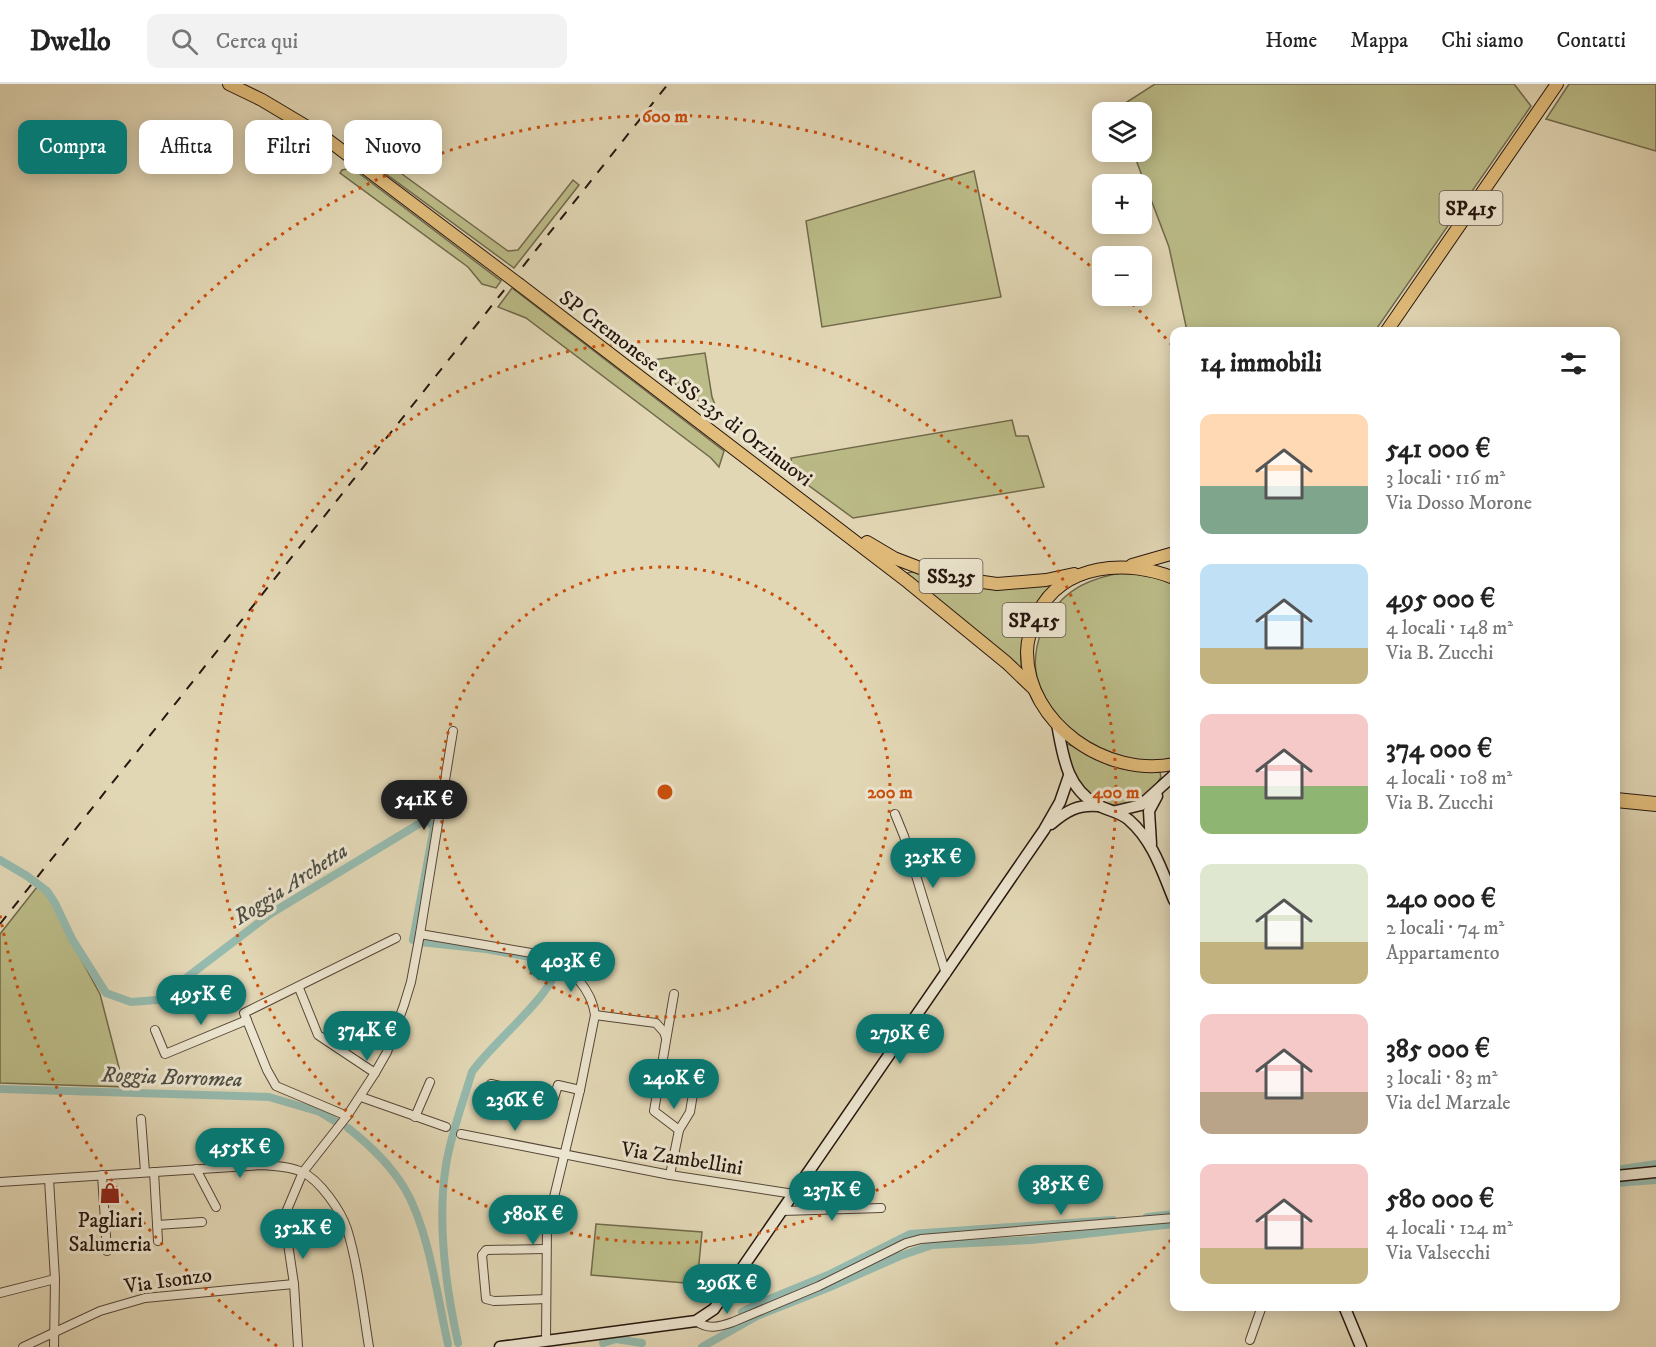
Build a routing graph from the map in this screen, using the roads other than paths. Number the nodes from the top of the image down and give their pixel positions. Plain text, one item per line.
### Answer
1 (1557, 84) edge
2 (233, 86) edge
3 (1389, 327) edge
4 (829, 521) junction
5 (1170, 554) edge
6 (1127, 567) junction
7 (1085, 573) junction
8 (1170, 577) edge
9 (1034, 689) junction
10 (1057, 724) junction
11 (453, 731) dead end
12 (1170, 765) edge
13 (1069, 776) junction
14 (1170, 779) edge
15 (1165, 784) junction
16 (1620, 800) edge
17 (1656, 804) edge
18 (1099, 806) junction
19 (1116, 811) junction
20 (895, 814) dead end
21 (1044, 831) junction
22 (1150, 845) junction
23 (1170, 891) edge
24 (396, 938) dead end
25 (419, 939) junction
26 (946, 974) junction
27 (298, 988) junction
28 (674, 994) dead end
29 (595, 1015) junction
30 (247, 1020) junction
31 (155, 1030) dead end
32 (667, 1040) junction
33 (375, 1073) junction
34 (429, 1082) dead end
35 (491, 1084) dead end
36 (694, 1088) dead end
37 (580, 1090) junction
38 (361, 1096) junction
39 (347, 1116) junction
40 (415, 1117) junction
41 (141, 1119) dead end
42 (446, 1127) dead end
43 (679, 1130) junction
44 (461, 1134) dead end
45 (564, 1156) junction
46 (196, 1169) junction
47 (149, 1172) junction
48 (303, 1172) junction
49 (1656, 1172) edge
50 (102, 1175) junction
51 (670, 1175) junction
52 (1620, 1176) edge
53 (49, 1179) junction
54 (0, 1182) edge
55 (794, 1194) junction
56 (216, 1207) dead end
57 (881, 1208) dead end
58 (782, 1211) junction
59 (1170, 1218) edge
60 (202, 1222) dead end
61 (157, 1225) junction
62 (158, 1241) dead end
63 (545, 1249) junction
64 (107, 1251) dead end
65 (54, 1279) junction
66 (294, 1284) junction
67 (0, 1293) edge
68 (546, 1299) junction
69 (1260, 1311) edge
70 (1346, 1311) edge
71 (696, 1321) junction
72 (54, 1334) junction
73 (1250, 1340) dead end
74 (546, 1341) junction
75 (23, 1347) edge
76 (54, 1347) edge
77 (298, 1347) edge
78 (369, 1347) edge
79 (500, 1347) edge
80 (1361, 1347) edge

1 - 3 main road, SP415
2 - 4 main road, SP Cremonese ex SS 235 di Orzinuovi, bridge
4 - 7 main road, SS235
4 - 9 main road, SS235
5 - 6 main road, SP415
6 - 7 main road, SP415
6 - 8 main road, SP415
7 - 9 main road, SP415
9 - 10 main road, SP415
10 - 12 main road, SP415
10 - 13 street
11 - 25 street
13 - 18 street
13 - 21 street
14 - 15 street
15 - 19 street
15 - 22 street
16 - 17 highway
18 - 19 street
18 - 21 street
19 - 22 street
20 - 26 street
21 - 26 street
22 - 23 street
24 - 27 street
25 - 29 street
25 - 33 street
26 - 55 street
27 - 30 street
27 - 33 street
28 - 32 street
29 - 32 street
29 - 37 street
30 - 31 street
30 - 39 street
32 - 43 street
33 - 38 street
34 - 40 street
35 - 37 street
36 - 43 street
37 - 45 street
38 - 39 street
38 - 40 street
39 - 48 street
40 - 42 street
41 - 47 street
43 - 51 street
44 - 45 street, Via Zambellini
45 - 51 street, Via Zambellini
45 - 63 street
46 - 47 street
46 - 48 street
46 - 56 street
47 - 50 street
47 - 61 street
48 - 66 street
48 - 78 street
49 - 52 street
50 - 53 street
50 - 64 street
51 - 55 street, Via Zambellini
53 - 54 street
53 - 65 street
55 - 58 street
57 - 58 street
58 - 71 street
59 - 71 street
60 - 61 street
61 - 62 street
63 - 68 street
63 - 68 street
65 - 67 street
65 - 72 street
66 - 72 street, Via Isonzo
66 - 77 street
68 - 74 street
69 - 73 street
70 - 80 street
71 - 74 street
72 - 75 street, Via Isonzo
72 - 76 street
74 - 79 street

